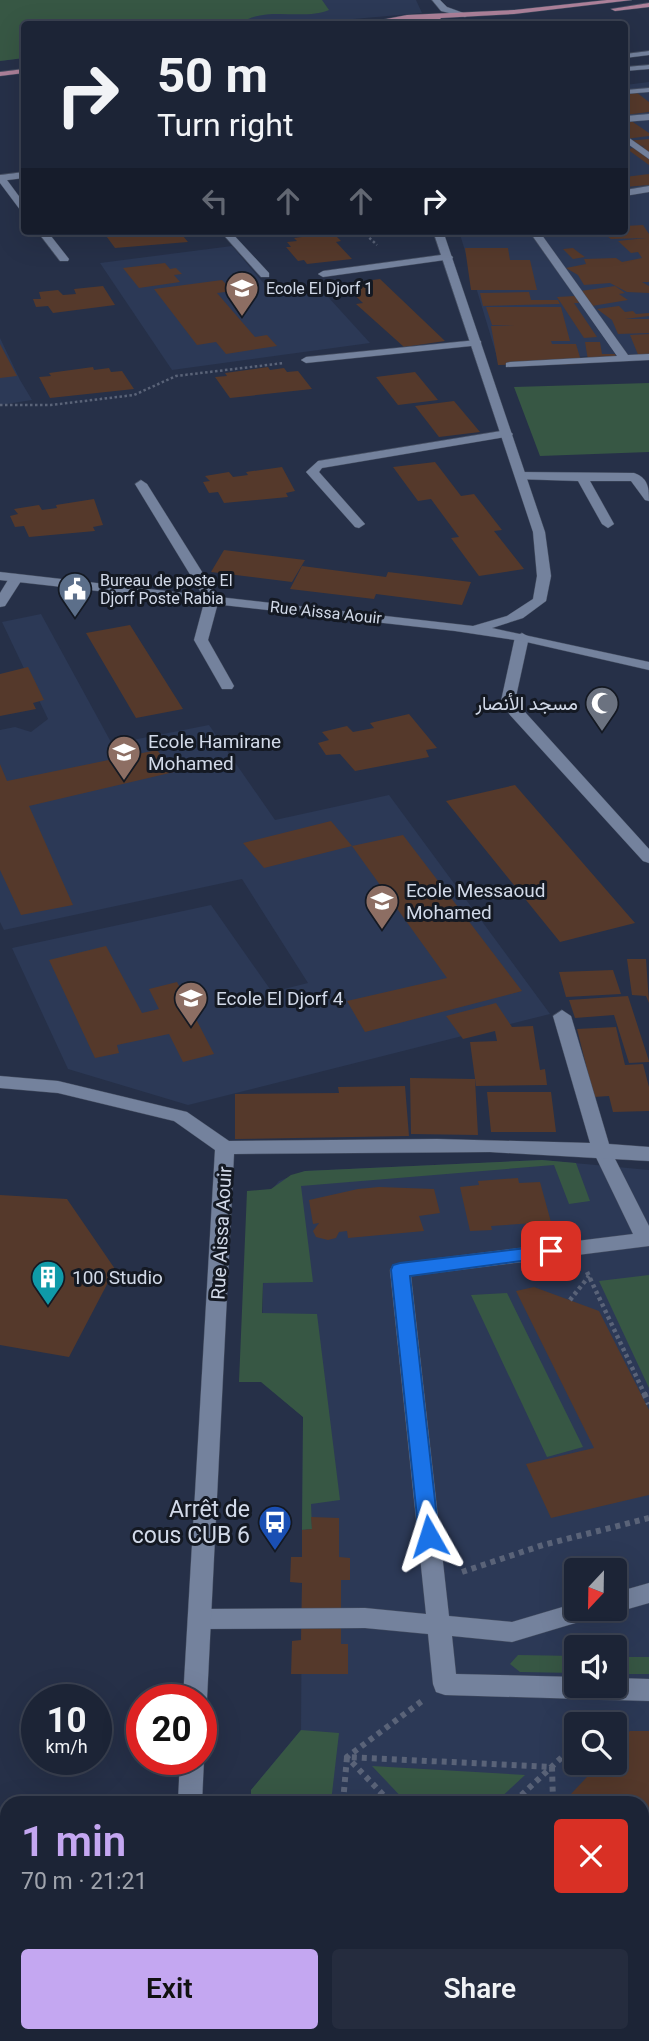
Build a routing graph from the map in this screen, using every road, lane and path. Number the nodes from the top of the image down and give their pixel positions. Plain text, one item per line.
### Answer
1 (427, 0) edge
2 (436, 0) edge
3 (628, 0) edge
4 (649, 5) edge
5 (465, 15) junction
6 (425, 17) junction
7 (401, 21) edge
8 (442, 21) edge
9 (510, 21) edge
10 (628, 46) edge
11 (649, 48) edge
12 (649, 53) edge
13 (628, 56) edge
14 (649, 67) edge
15 (628, 69) edge
16 (21, 71) edge
17 (0, 74) edge
18 (21, 80) edge
19 (0, 83) edge
20 (649, 90) edge
21 (628, 92) edge
22 (649, 117) edge
23 (628, 119) edge
24 (628, 140) edge
25 (649, 156) edge
26 (21, 175) edge
27 (0, 178) edge
28 (649, 189) edge
29 (628, 192) edge
30 (21, 204) edge
31 (45, 235) edge
32 (229, 235) edge
33 (440, 235) edge
34 (537, 235) edge
35 (448, 257) junction
36 (64, 259) dead end
37 (323, 274) dead end
38 (265, 275) dead end
39 (477, 343) junction
40 (649, 357) edge
41 (306, 360) joint
42 (626, 360) junction
43 (510, 365) dead end
44 (0, 405) edge
45 (507, 434) junction
46 (520, 476) junction
47 (582, 477) junction
48 (141, 484) dead end
49 (649, 497) edge
50 (359, 524) dead end
51 (608, 524) dead end
52 (0, 576) edge
53 (16, 578) junction
54 (212, 600) junction
55 (0, 603) edge
56 (455, 627) junction
57 (522, 637) junction
58 (649, 666) edge
59 (227, 686) dead end
60 (649, 858) edge
61 (562, 1016) dead end
62 (0, 1082) edge
63 (225, 1148) junction
64 (601, 1149) junction
65 (649, 1154) edge
66 (647, 1240) edge
67 (576, 1248) junction
68 (589, 1276) junction
69 (570, 1300) dead end
70 (649, 1404) edge
71 (649, 1518) edge
72 (434, 1581) junction
73 (649, 1593) edge
74 (627, 1599) edge
75 (564, 1617) edge
76 (200, 1619) junction
77 (438, 1625) junction
78 (196, 1684) edge
79 (445, 1684) junction
80 (649, 1690) edge
81 (564, 1756) edge
82 (347, 1757) junction
83 (552, 1767) junction
84 (191, 1775) edge
85 (190, 1796) edge
86 (344, 1796) edge
87 (384, 1796) edge
88 (521, 1796) edge
89 (553, 1796) edge

1 - 6 street
2 - 5 street
3 - 5 main road
4 - 9 main road
5 - 6 main road
6 - 7 main road
6 - 8 main road
10 - 11 street
12 - 13 street
14 - 15 street
16 - 17 main road
18 - 19 main road
20 - 21 street
22 - 23 street
24 - 25 street
26 - 27 street
27 - 30 street
28 - 29 street
31 - 36 street
32 - 38 street
33 - 35 street
34 - 42 street
35 - 37 street
35 - 39 street
39 - 41 street
39 - 45 street
40 - 42 street
41 - 44 path
42 - 43 street
45 - 46 street
45 - 50 street
46 - 47 street
46 - 56 street
47 - 49 street
47 - 51 street
48 - 54 street
52 - 53 street, Rue Aissa Aouir
53 - 54 street, Rue Aissa Aouir
53 - 55 street
54 - 56 street, Rue Aissa Aouir
54 - 59 street
56 - 57 street, Rue Aissa Aouir
57 - 58 street, Rue Aissa Aouir
57 - 60 street
61 - 64 street
62 - 63 street
63 - 64 street, Rue Aissa Aouir
63 - 76 street, Rue Aissa Aouir
64 - 65 street, Rue Aissa Aouir
64 - 66 street
66 - 67 street
67 - 68 path
67 - 72 street
68 - 69 path
68 - 70 path
71 - 72 path
72 - 77 street
73 - 74 street
75 - 77 street
76 - 77 street
76 - 78 street, Rue Aissa Aouir
77 - 79 street
79 - 80 street
79 - 82 path
81 - 83 path
82 - 83 path
82 - 86 path
82 - 87 path
83 - 88 path
83 - 89 path
84 - 85 street

